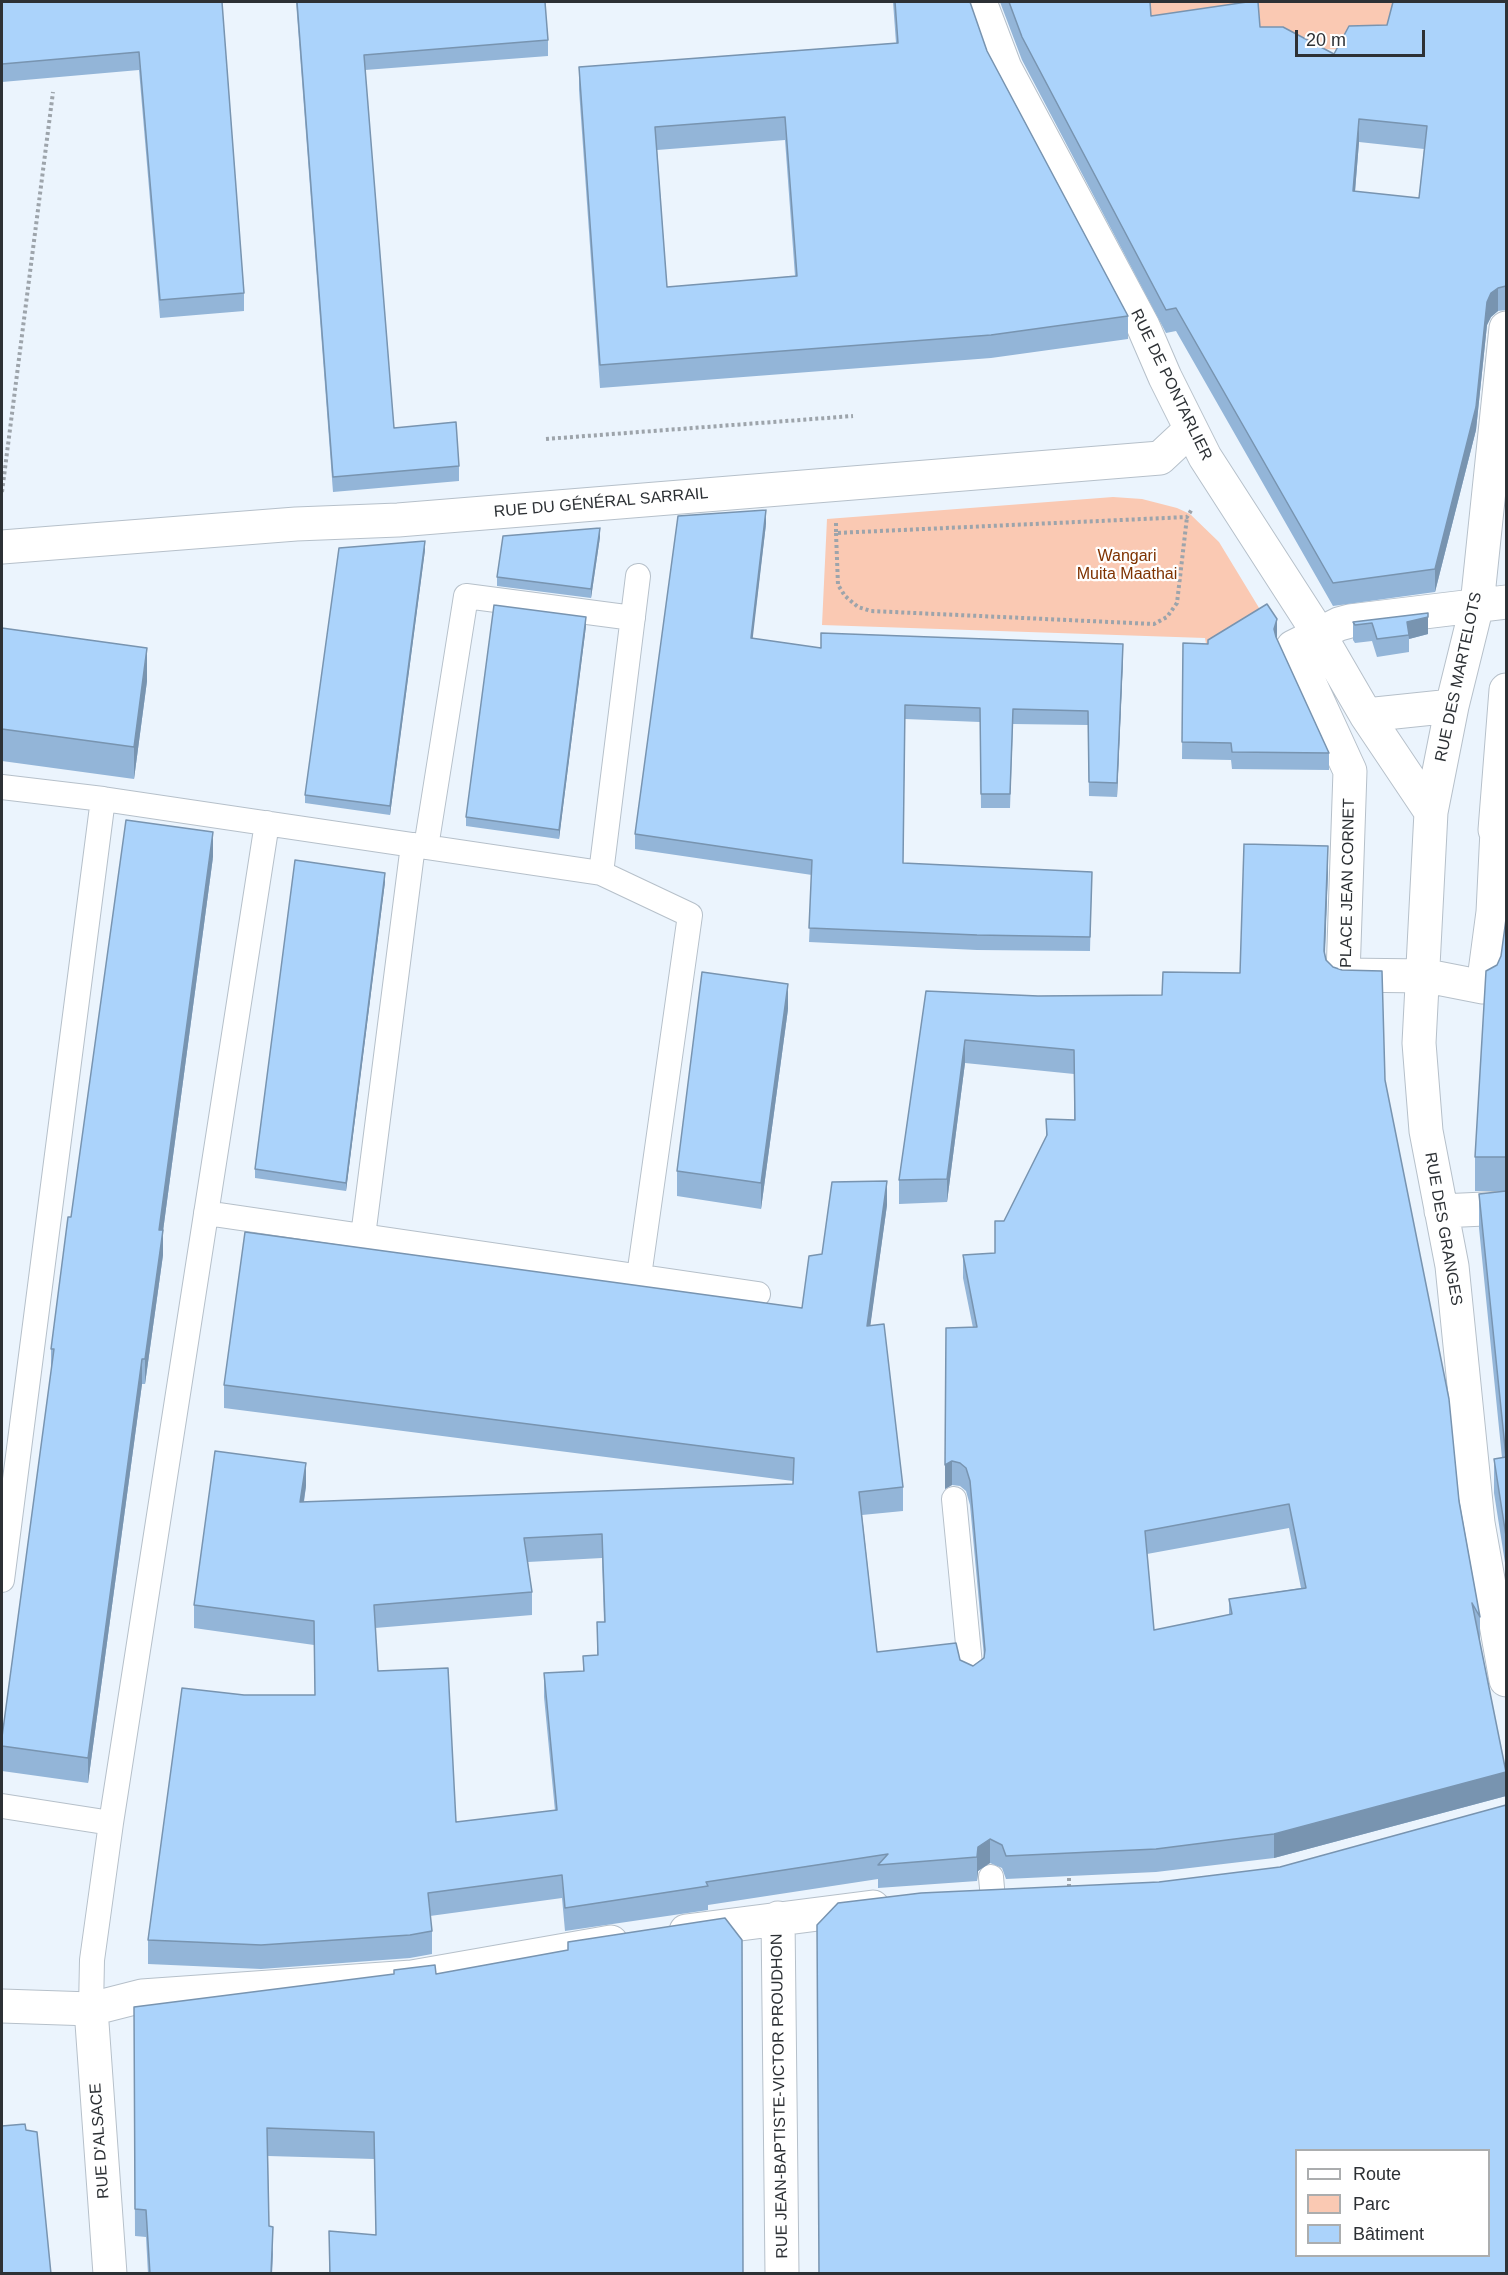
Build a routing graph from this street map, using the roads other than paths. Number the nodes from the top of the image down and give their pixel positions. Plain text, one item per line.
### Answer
1 (980, 2) edge
2 (1506, 328) edge
3 (1190, 430) junction
4 (2, 547) edge
5 (638, 576) dead end
6 (1492, 604) edge
7 (633, 618) junction
8 (1318, 634) junction
9 (1506, 690) edge
10 (1452, 706) junction
11 (1366, 715) junction
12 (2, 787) edge
13 (103, 799) junction
14 (1431, 812) junction
15 (267, 823) junction
16 (419, 846) junction
17 (602, 873) junction
18 (1421, 976) junction
19 (1506, 1208) edge
20 (1441, 1211) junction
21 (206, 1213) junction
22 (363, 1236) junction
23 (639, 1276) junction
24 (758, 1293) dead end
25 (954, 1499) dead end
26 (2, 1580) edge
27 (971, 1675) edge
28 (1506, 1680) edge
29 (2, 1806) edge
30 (111, 1823) junction
31 (1069, 1884) edge
32 (982, 1892) edge
33 (908, 1903) edge
34 (778, 1918) junction
35 (2, 2006) edge
36 (91, 2009) junction
37 (110, 2274) edge
38 (782, 2274) edge

1 - 3 street, RUE DE PONTARLIER
2 - 6 street, RUE DES MARTELOTS
3 - 4 street, RUE DU GÉNÉRAL SARRAIL
3 - 8 street, RUE DE PONTARLIER
5 - 7 lane
6 - 8 street, PLACE JEAN CORNET
6 - 10 street, RUE DES MARTELOTS
7 - 16 lane
7 - 17 lane
8 - 11 street, RUE DE PONTARLIER
8 - 18 street, PLACE JEAN CORNET
9 - 18 street, PLACE JEAN CORNET
10 - 11 street
10 - 14 street, RUE DES MARTELOTS
11 - 14 street, RUE DE PONTARLIER
12 - 13 lane
13 - 15 lane
13 - 26 lane
14 - 18 street, RUE DES GRANGES
15 - 16 lane
15 - 21 lane
16 - 17 lane
16 - 22 lane
17 - 23 lane
18 - 20 street, RUE DES GRANGES
19 - 20 street
20 - 28 street, RUE DES GRANGES
21 - 22 lane
21 - 30 lane
22 - 23 lane
23 - 24 lane
25 - 27 lane
29 - 30 lane
30 - 36 lane
31 - 32 street
33 - 34 street
34 - 36 street
34 - 38 street, RUE JEAN-BAPTISTE-VICTOR PROUDHON
35 - 36 street
36 - 37 street, RUE D'ALSACE

